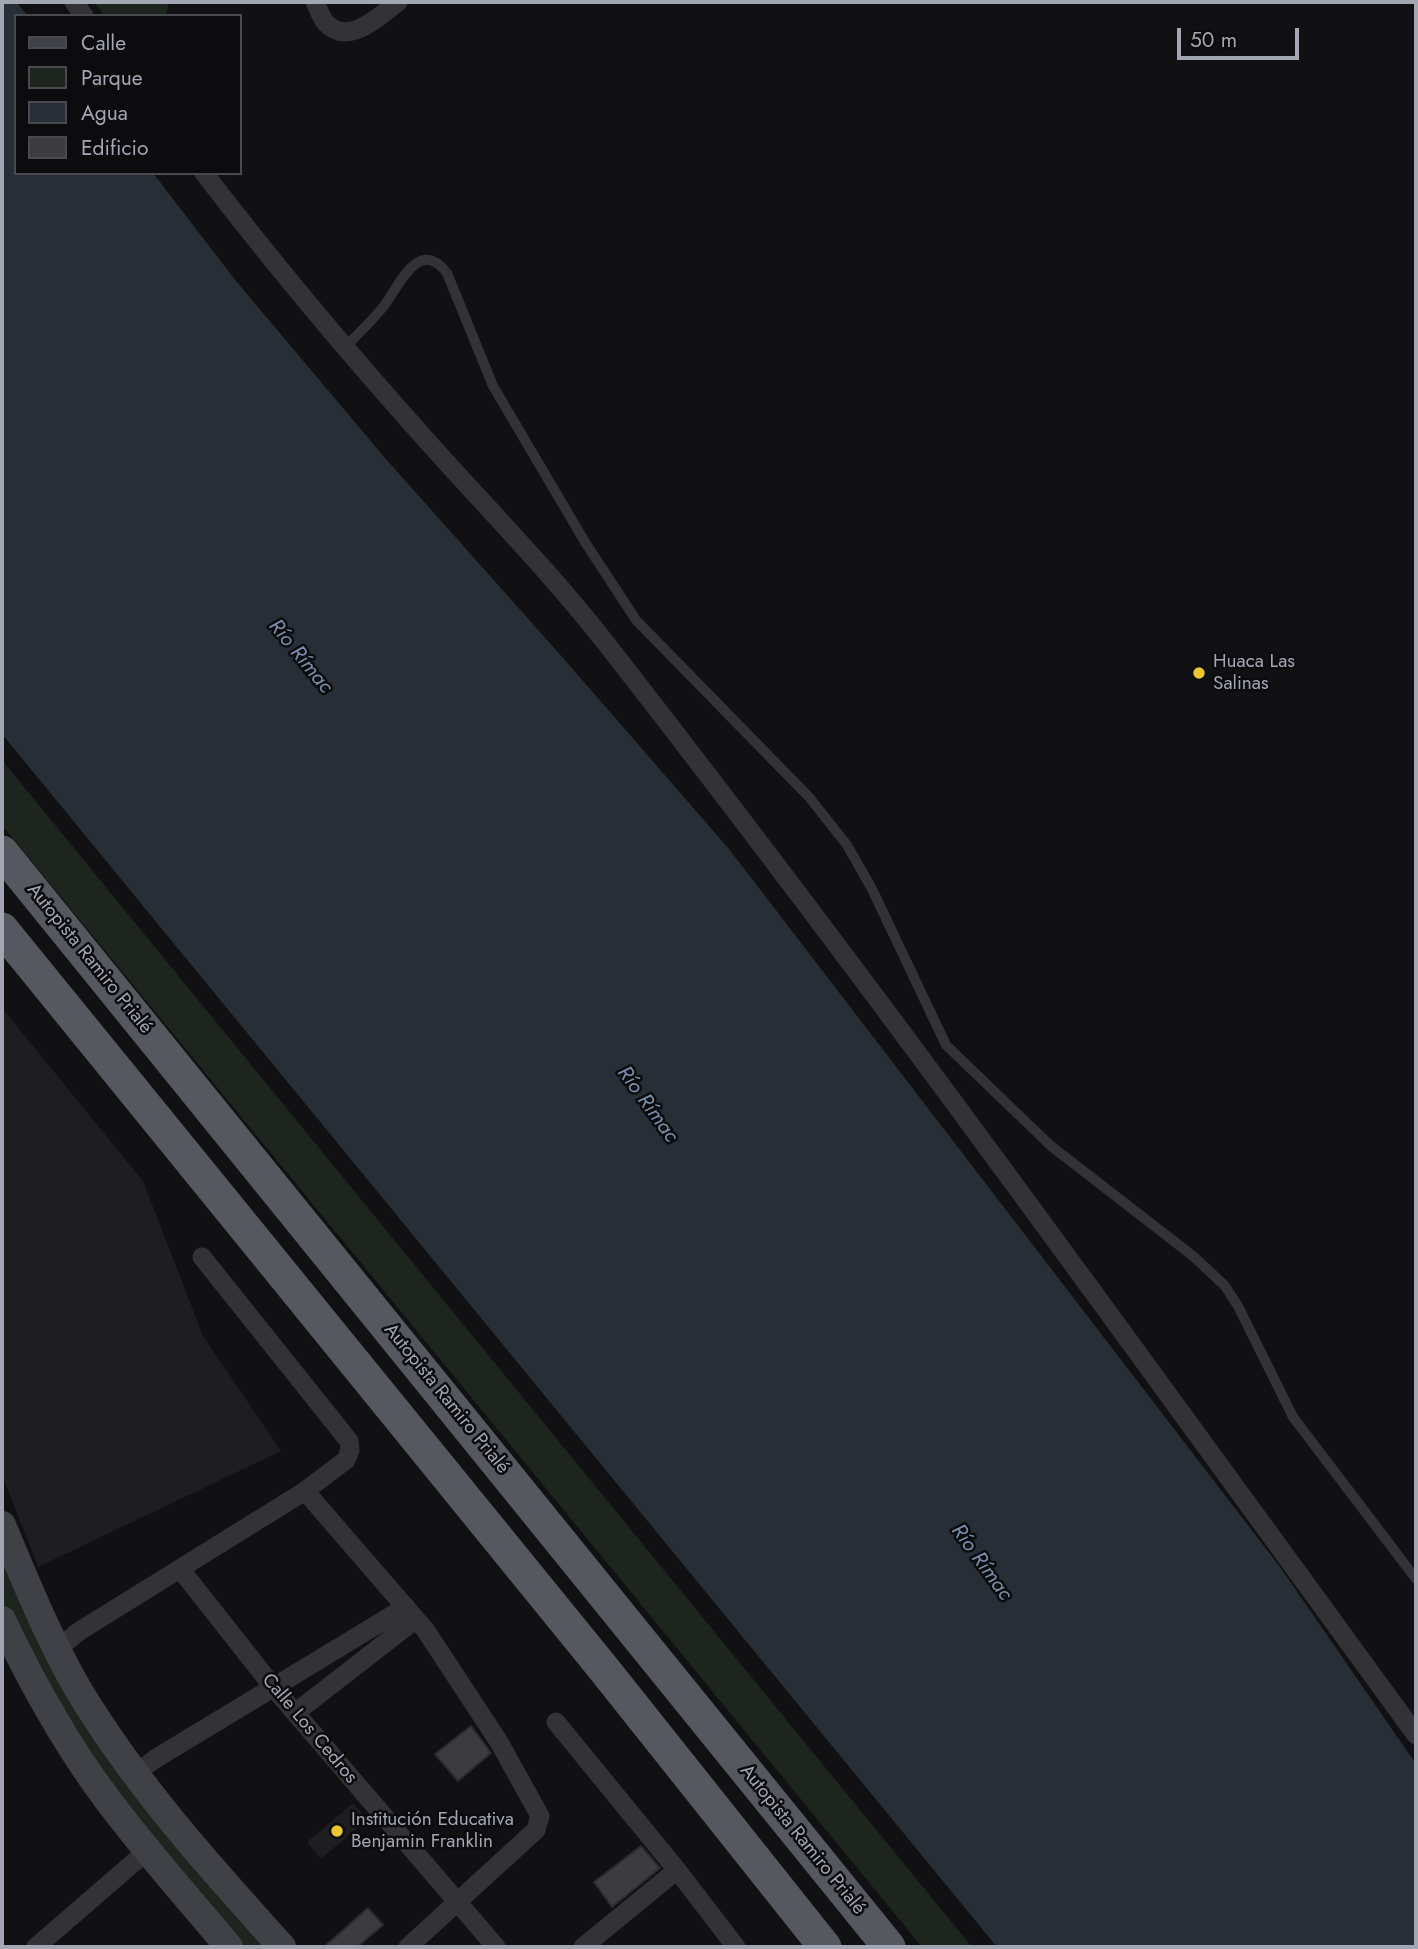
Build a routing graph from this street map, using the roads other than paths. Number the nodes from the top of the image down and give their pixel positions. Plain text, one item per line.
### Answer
1 (315, 2) edge
2 (398, 2) edge
3 (206, 175) edge
4 (345, 347) junction
5 (2, 852) edge
6 (2, 929) edge
7 (202, 1257) dead end
8 (305, 1491) junction
9 (2, 1525) edge
10 (181, 1570) junction
11 (1416, 1579) edge
12 (411, 1613) junction
13 (2, 1620) edge
14 (58, 1649) junction
15 (274, 1688) junction
16 (295, 1713) junction
17 (556, 1722) dead end
18 (1416, 1735) edge
19 (135, 1774) junction
20 (147, 1850) junction
21 (677, 1870) junction
22 (457, 1902) junction
23 (36, 1947) edge
24 (229, 1947) edge
25 (282, 1947) edge
26 (408, 1947) edge
27 (496, 1947) edge
28 (583, 1947) edge
29 (736, 1947) edge
30 (825, 1947) edge
31 (889, 1947) edge

1 - 2 street
3 - 4 street
4 - 11 lane
4 - 18 street
5 - 31 highway, Autopista Ramiro Prialé
6 - 30 highway
7 - 8 street
8 - 10 street
8 - 12 street
9 - 14 main road
10 - 14 street
10 - 15 street, Calle Los Cedros
12 - 15 street
12 - 16 street
12 - 22 street
13 - 20 main road
14 - 19 main road
15 - 16 street, Calle Los Cedros
15 - 19 street
16 - 22 street, Calle Los Cedros
17 - 21 street
19 - 25 main road
20 - 23 street
20 - 24 main road
21 - 28 street
21 - 29 street
22 - 26 street
22 - 27 street, Calle Los Cedros

